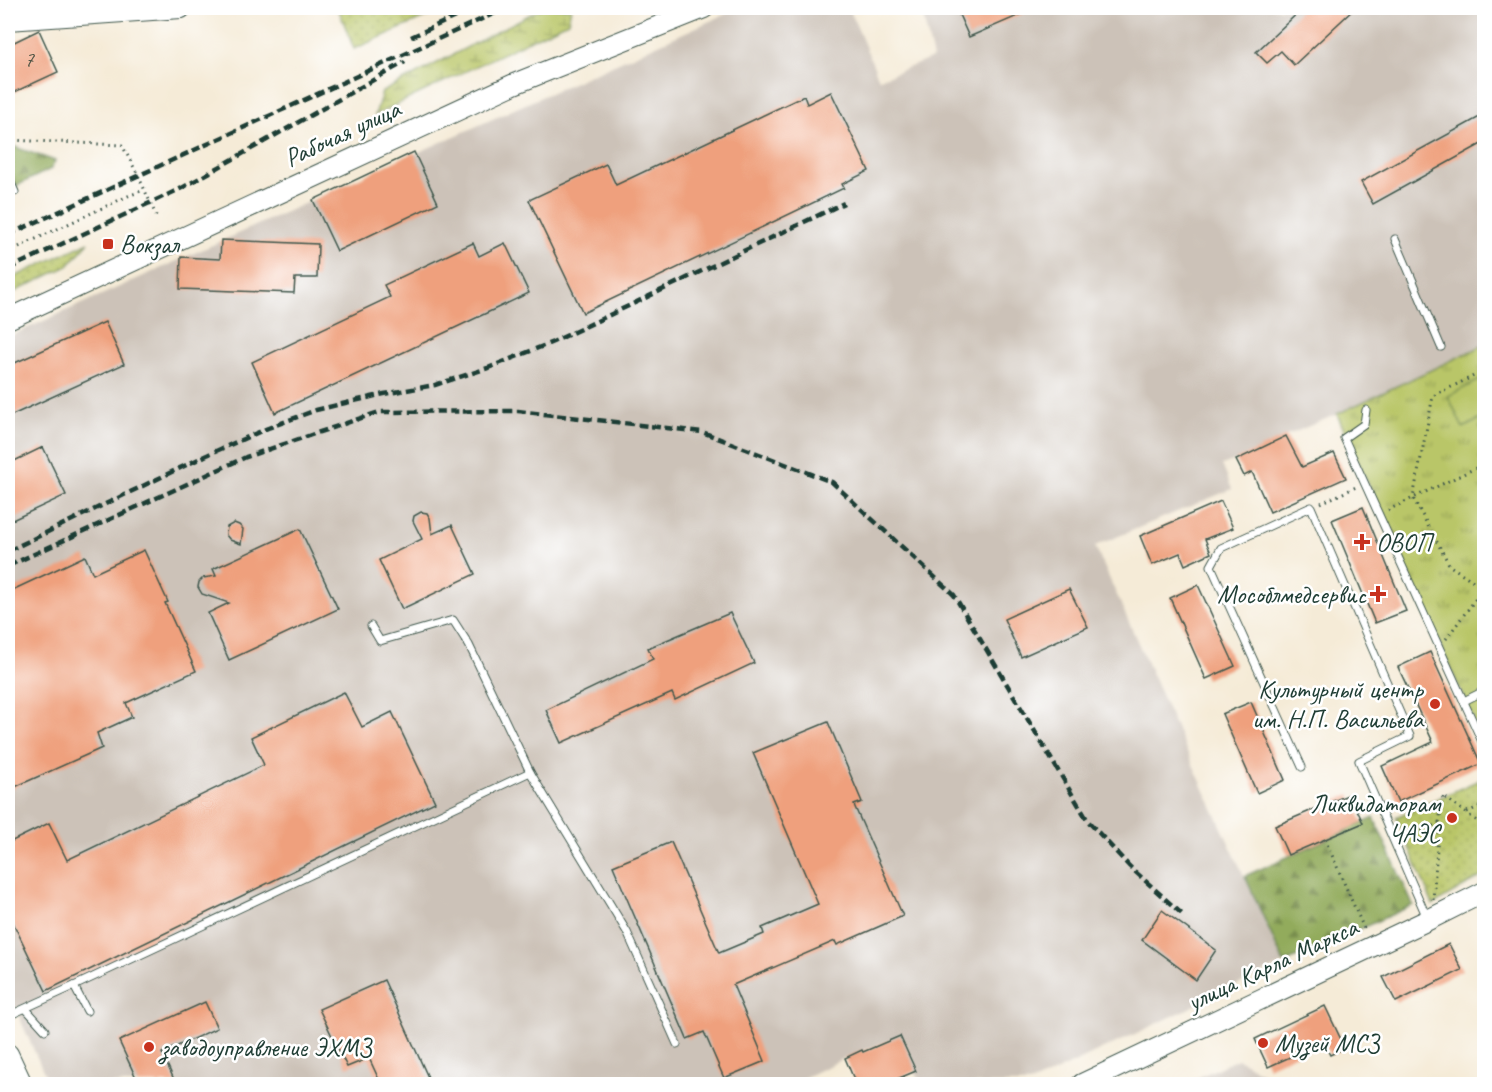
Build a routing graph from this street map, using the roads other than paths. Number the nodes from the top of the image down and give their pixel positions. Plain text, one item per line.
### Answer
1 (181, 8) edge
2 (704, 8) edge
3 (8, 20) edge
4 (8, 177) edge
5 (15, 192) dead end
6 (1395, 239) dead end
7 (8, 319) edge
8 (1441, 346) dead end
9 (1366, 410) dead end
10 (371, 626) dead end
11 (1485, 691) edge
12 (1464, 701) junction
13 (1485, 746) edge
14 (1302, 767) dead end
15 (530, 772) junction
16 (1485, 892) edge
17 (1430, 912) junction
18 (74, 986) junction
19 (26, 1009) junction
20 (87, 1011) dead end
21 (8, 1016) edge
22 (45, 1030) dead end
23 (677, 1044) dead end
24 (8, 1054) edge
25 (22, 1084) edge
26 (1082, 1084) edge

1 - 3 street
2 - 7 street, Рабочая улица
4 - 5 lane
6 - 8 lane
9 - 12 lane
10 - 15 lane
11 - 12 lane
12 - 13 lane
14 - 17 lane
15 - 18 lane
15 - 23 lane
16 - 17 street, улица Карла Маркса
17 - 26 street, улица Карла Маркса
18 - 19 lane
18 - 20 lane
19 - 21 lane
19 - 22 lane
24 - 25 street

